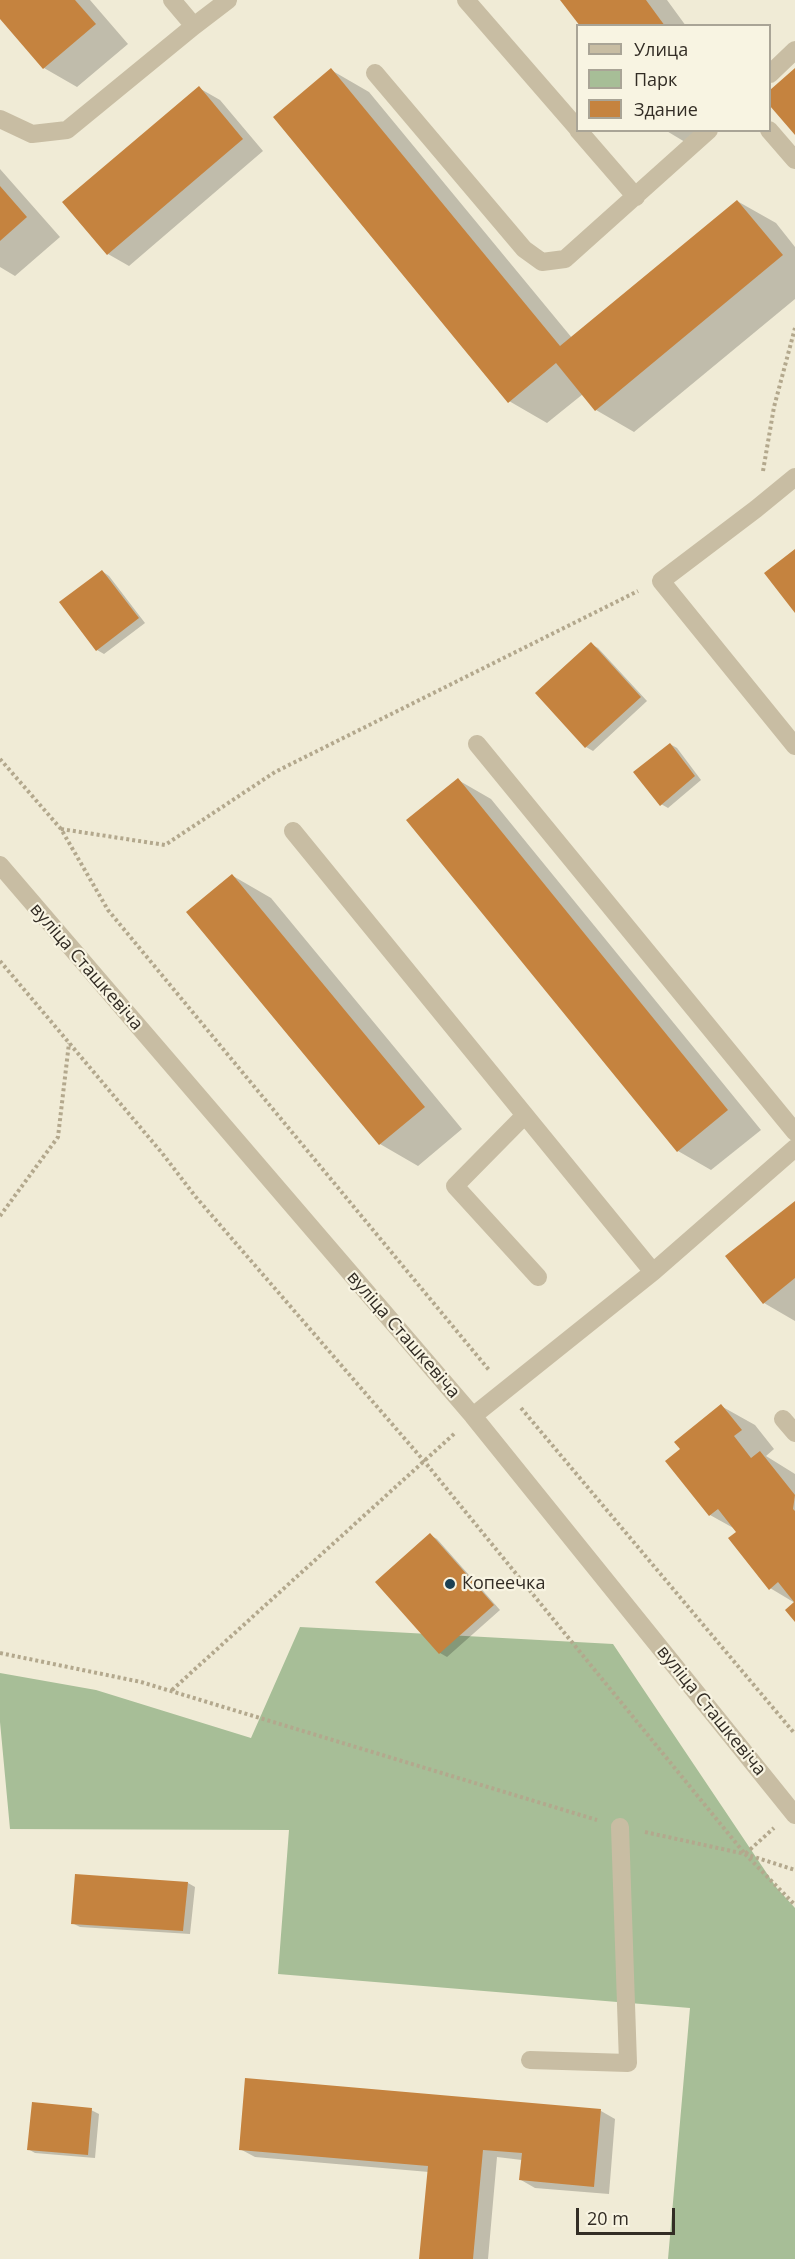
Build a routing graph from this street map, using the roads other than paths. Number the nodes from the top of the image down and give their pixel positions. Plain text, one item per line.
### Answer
1 (172, 0) edge
2 (228, 0) edge
3 (466, 0) edge
4 (194, 26) junction
5 (795, 50) edge
6 (375, 73) dead end
7 (771, 73) edge
8 (0, 119) edge
9 (576, 128) edge
10 (580, 132) edge
11 (707, 132) edge
12 (771, 132) edge
13 (795, 160) edge
14 (636, 197) junction
15 (795, 477) edge
16 (477, 744) dead end
17 (795, 746) edge
18 (293, 831) dead end
19 (0, 865) edge
20 (525, 1115) junction
21 (795, 1131) edge
22 (795, 1148) edge
23 (653, 1272) junction
24 (538, 1277) dead end
25 (473, 1416) junction
26 (783, 1419) dead end
27 (795, 1433) edge
28 (794, 1814) edge
29 (620, 1827) road end
30 (531, 2060) dead end

1 - 4 street
2 - 4 street
3 - 9 street
4 - 8 street
5 - 7 street
6 - 14 street
10 - 14 street
11 - 14 street
12 - 13 street
15 - 17 street
16 - 21 street
18 - 20 street
19 - 25 street, вуліца Сташкевіча
20 - 23 street
20 - 24 street
22 - 23 street
23 - 25 street
25 - 28 street, вуліца Сташкевіча
26 - 27 street
29 - 30 street

